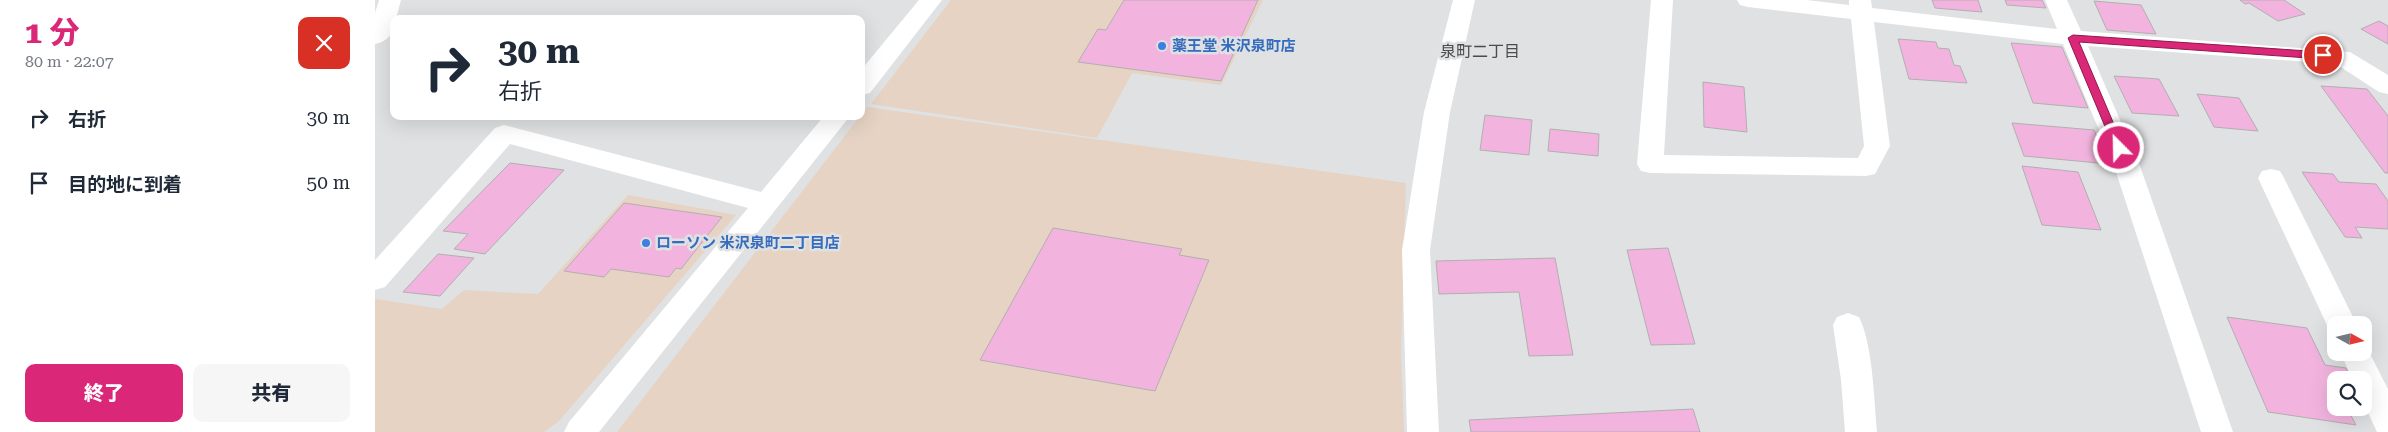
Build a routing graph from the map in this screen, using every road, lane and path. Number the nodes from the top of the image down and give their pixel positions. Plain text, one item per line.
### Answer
1 (390, 0) edge
2 (931, 0) edge
3 (1463, 0) edge
4 (1662, 0) edge
5 (1748, 0) edge
6 (2056, 0) edge
7 (1861, 8) edge
8 (375, 37) edge
9 (2073, 38) junction
10 (865, 82) edge
11 (2388, 86) edge
12 (835, 120) edge
13 (2271, 178) dead end
14 (767, 203) junction
15 (375, 279) edge
16 (2338, 316) edge
17 (1849, 325) dead end
18 (2359, 361) edge
19 (2388, 422) edge
20 (580, 432) edge
21 (1423, 432) edge
22 (1861, 432) edge
23 (2217, 432) edge

1 - 8 street
2 - 10 street
3 - 21 street
4 - 7 street
5 - 7 street
6 - 9 street
7 - 9 street
9 - 11 street
9 - 23 street
12 - 14 street
13 - 16 street
14 - 15 street
14 - 20 street
17 - 22 street
18 - 19 street

